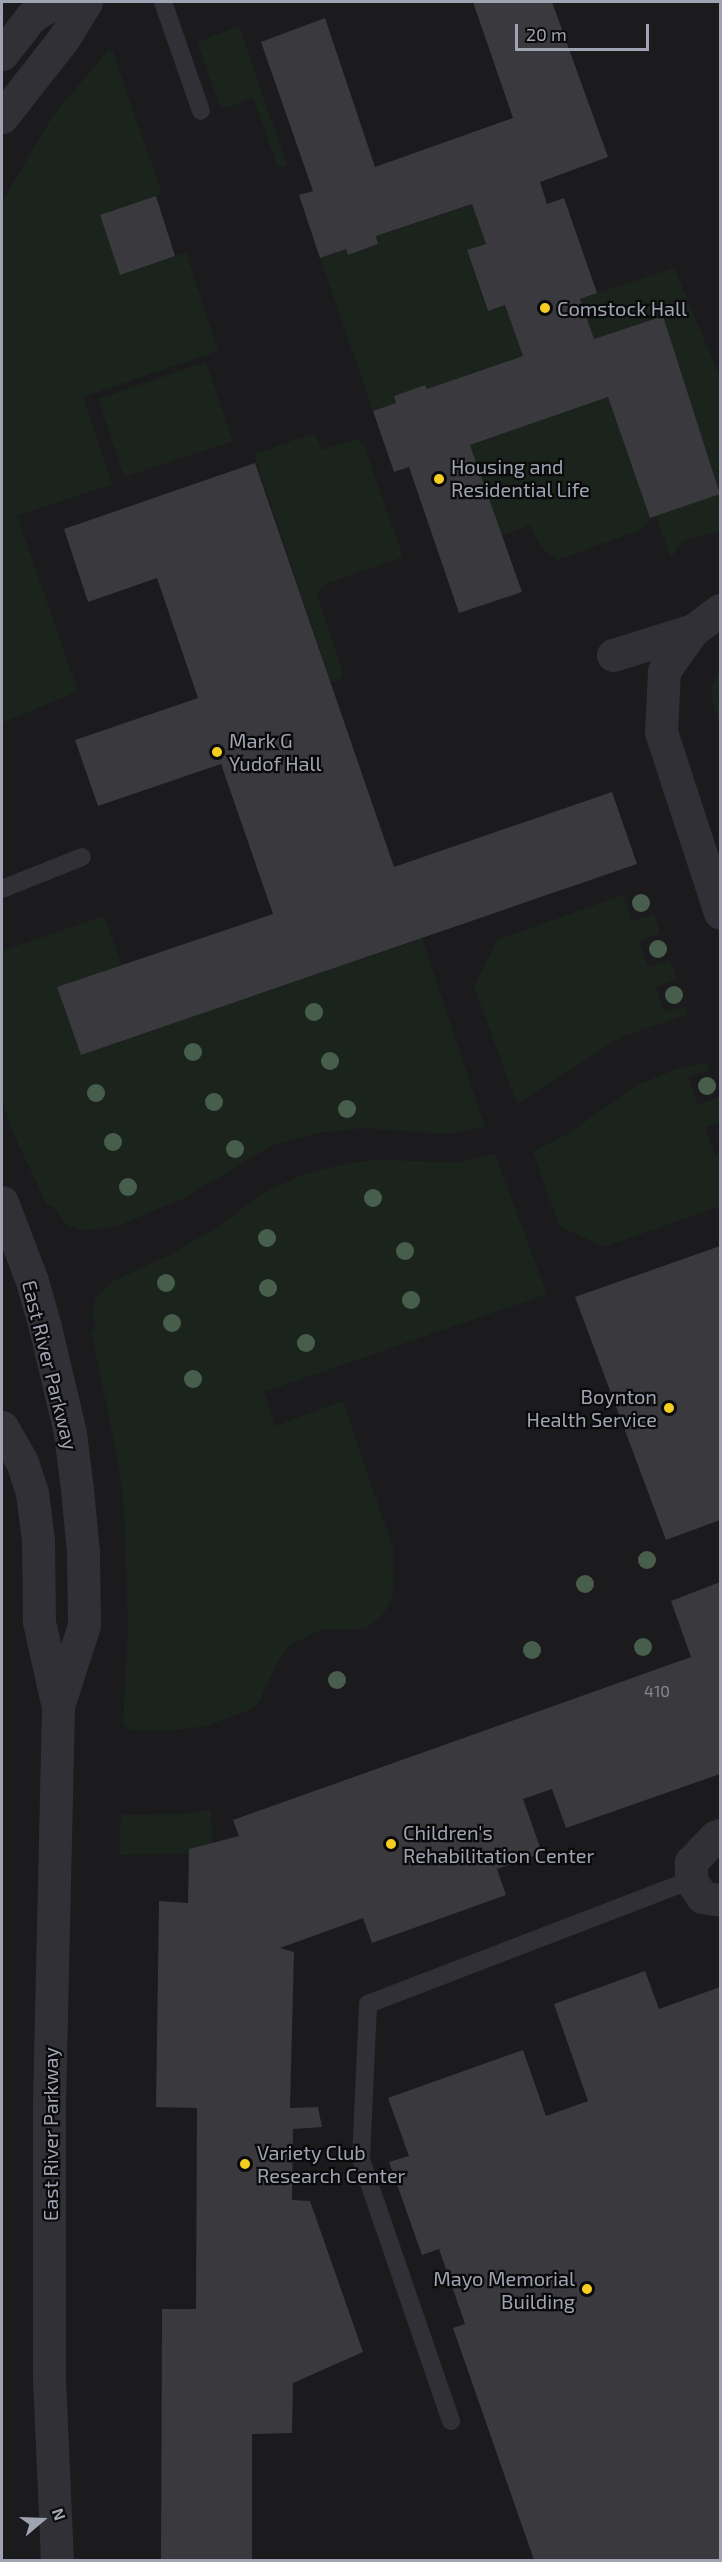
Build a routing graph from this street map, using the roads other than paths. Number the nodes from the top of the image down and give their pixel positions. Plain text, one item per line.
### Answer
1 (54, 2) edge
2 (86, 2) edge
3 (163, 2) edge
4 (2, 54) edge
5 (201, 111) dead end
6 (2, 117) edge
7 (720, 610) edge
8 (693, 630) junction
9 (613, 655) dead end
10 (82, 857) dead end
11 (2, 889) edge
12 (720, 913) edge
13 (2, 1202) edge
14 (2, 1428) edge
15 (58, 1707) junction
16 (720, 1835) edge
17 (691, 1880) junction
18 (720, 1900) edge
19 (451, 2421) dead end
20 (57, 2560) edge

1 - 4 street
2 - 6 street
3 - 5 lane
7 - 8 street
8 - 9 street
8 - 12 street
10 - 11 lane
13 - 15 street, East River Parkway
14 - 15 street, East River Parkway
15 - 20 street, East River Parkway
16 - 17 street
17 - 18 street
17 - 19 lane

